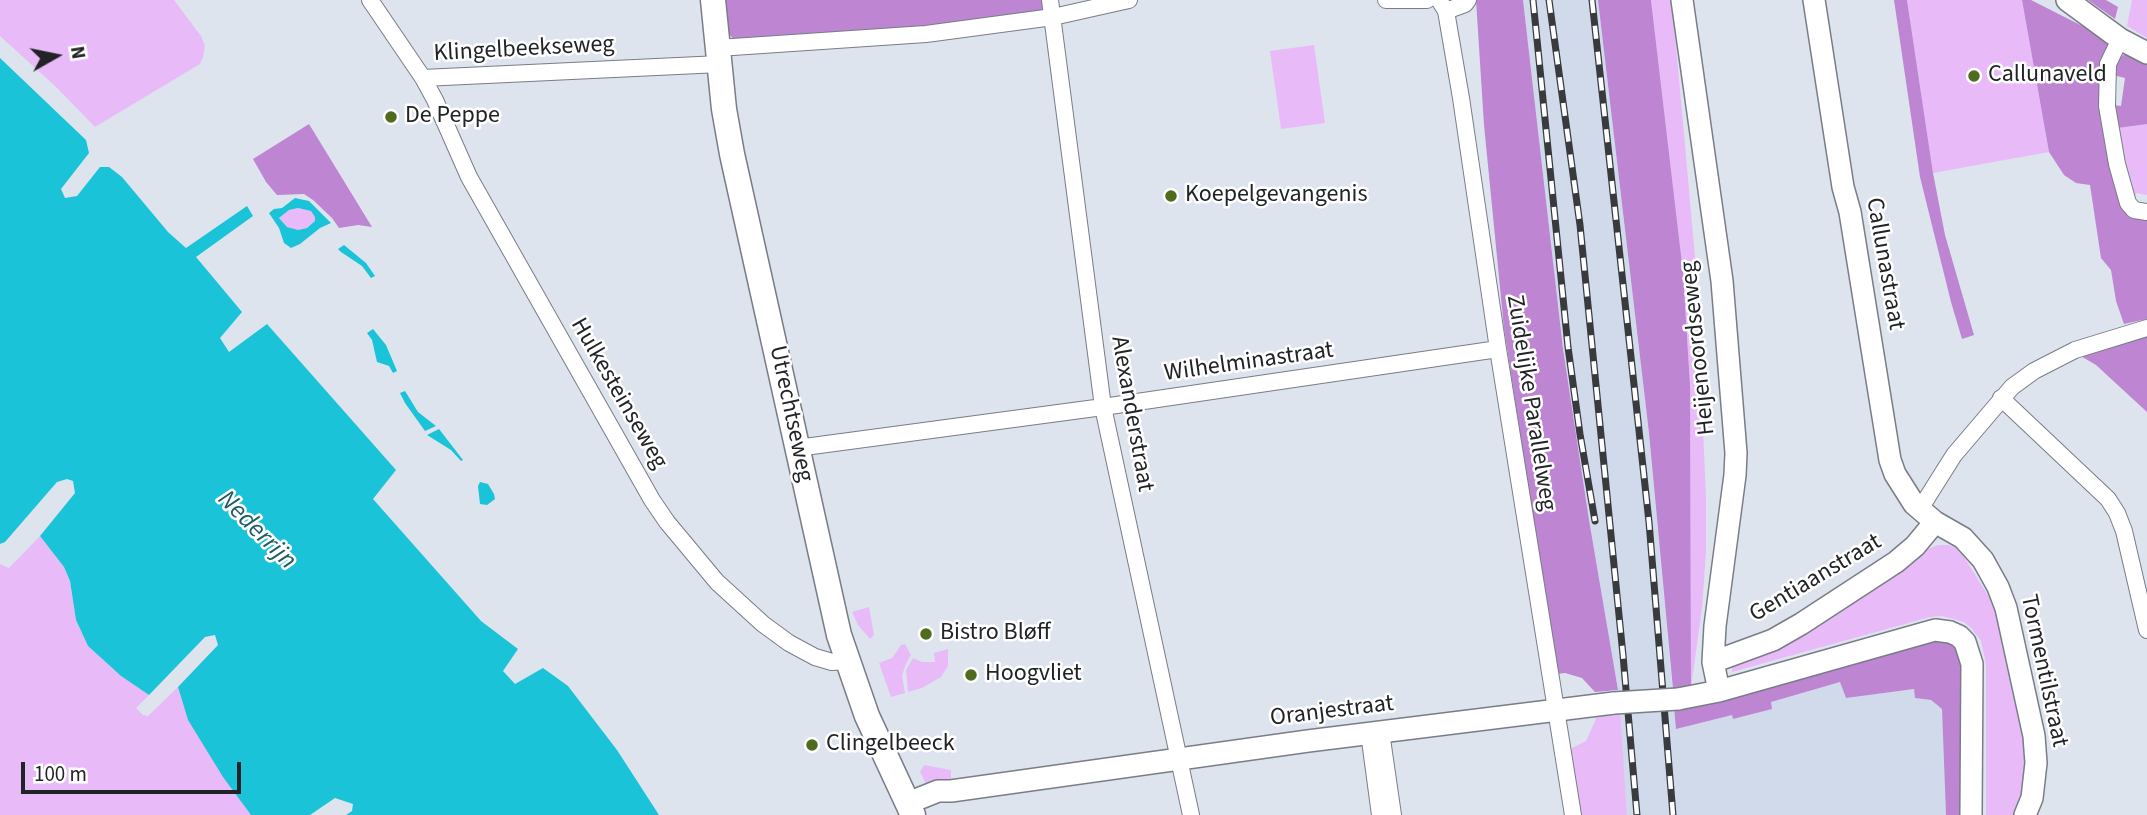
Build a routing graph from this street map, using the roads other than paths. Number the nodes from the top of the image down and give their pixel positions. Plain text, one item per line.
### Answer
1 (370, 0) edge
2 (713, 0) edge
3 (1050, 0) edge
4 (1129, 0) edge
5 (1386, 0) edge
6 (1427, 0) edge
7 (1468, 0) edge
8 (1682, 0) edge
9 (1814, 0) edge
10 (2067, 0) edge
11 (1442, 6) edge
12 (1053, 17) junction
13 (2120, 39) junction
14 (2147, 52) edge
15 (719, 56) junction
16 (423, 78) junction
17 (2147, 212) edge
18 (2147, 328) edge
19 (1498, 349) junction
20 (2001, 398) junction
21 (1103, 407) junction
22 (797, 448) junction
23 (1928, 516) junction
24 (2147, 630) edge
25 (848, 661) junction
26 (1713, 662) junction
27 (1719, 691) junction
28 (1555, 709) junction
29 (1375, 732) junction
30 (1178, 758) junction
31 (913, 811) edge
32 (1191, 815) edge
33 (1380, 815) edge
34 (1393, 815) edge
35 (1573, 815) edge
36 (1971, 815) edge
37 (2025, 815) edge

1 - 16 street, Klingelbeekseweg
2 - 15 main road, Utrechtseweg
3 - 12 street, Alexanderstraat
4 - 12 street, Klingelbeekseweg
5 - 6 street
7 - 11 street
8 - 26 street, Heijenoordseweg
9 - 23 street, Callunastraat
10 - 13 street
11 - 19 street, Zuidelijke Parallelweg
12 - 15 street, Klingelbeekseweg
12 - 21 street, Alexanderstraat
13 - 14 street
13 - 17 street
15 - 16 street, Klingelbeekseweg
15 - 22 main road, Utrechtseweg
16 - 25 street, Hulkesteinseweg
18 - 20 street, Gentiaanstraat
19 - 21 street, Wilhelminastraat
19 - 28 street, Zuidelijke Parallelweg
20 - 23 street, Gentiaanstraat
20 - 24 street
21 - 22 street, Wilhelminastraat
21 - 30 street, Alexanderstraat
22 - 25 main road, Utrechtseweg
23 - 26 street, Gentiaanstraat
23 - 37 street, Tormentilstraat
25 - 31 main road, Utrechtseweg
26 - 27 street, Heijenoordseweg
27 - 28 street, Oranjestraat, bridge
27 - 36 street, Oranjestraat
28 - 29 street, Oranjestraat
28 - 35 street, Zuidelijke Parallelweg
29 - 30 street, Oranjestraat
29 - 33 street
29 - 34 street
30 - 31 street, Oranjestraat
30 - 32 street, Alexanderstraat

